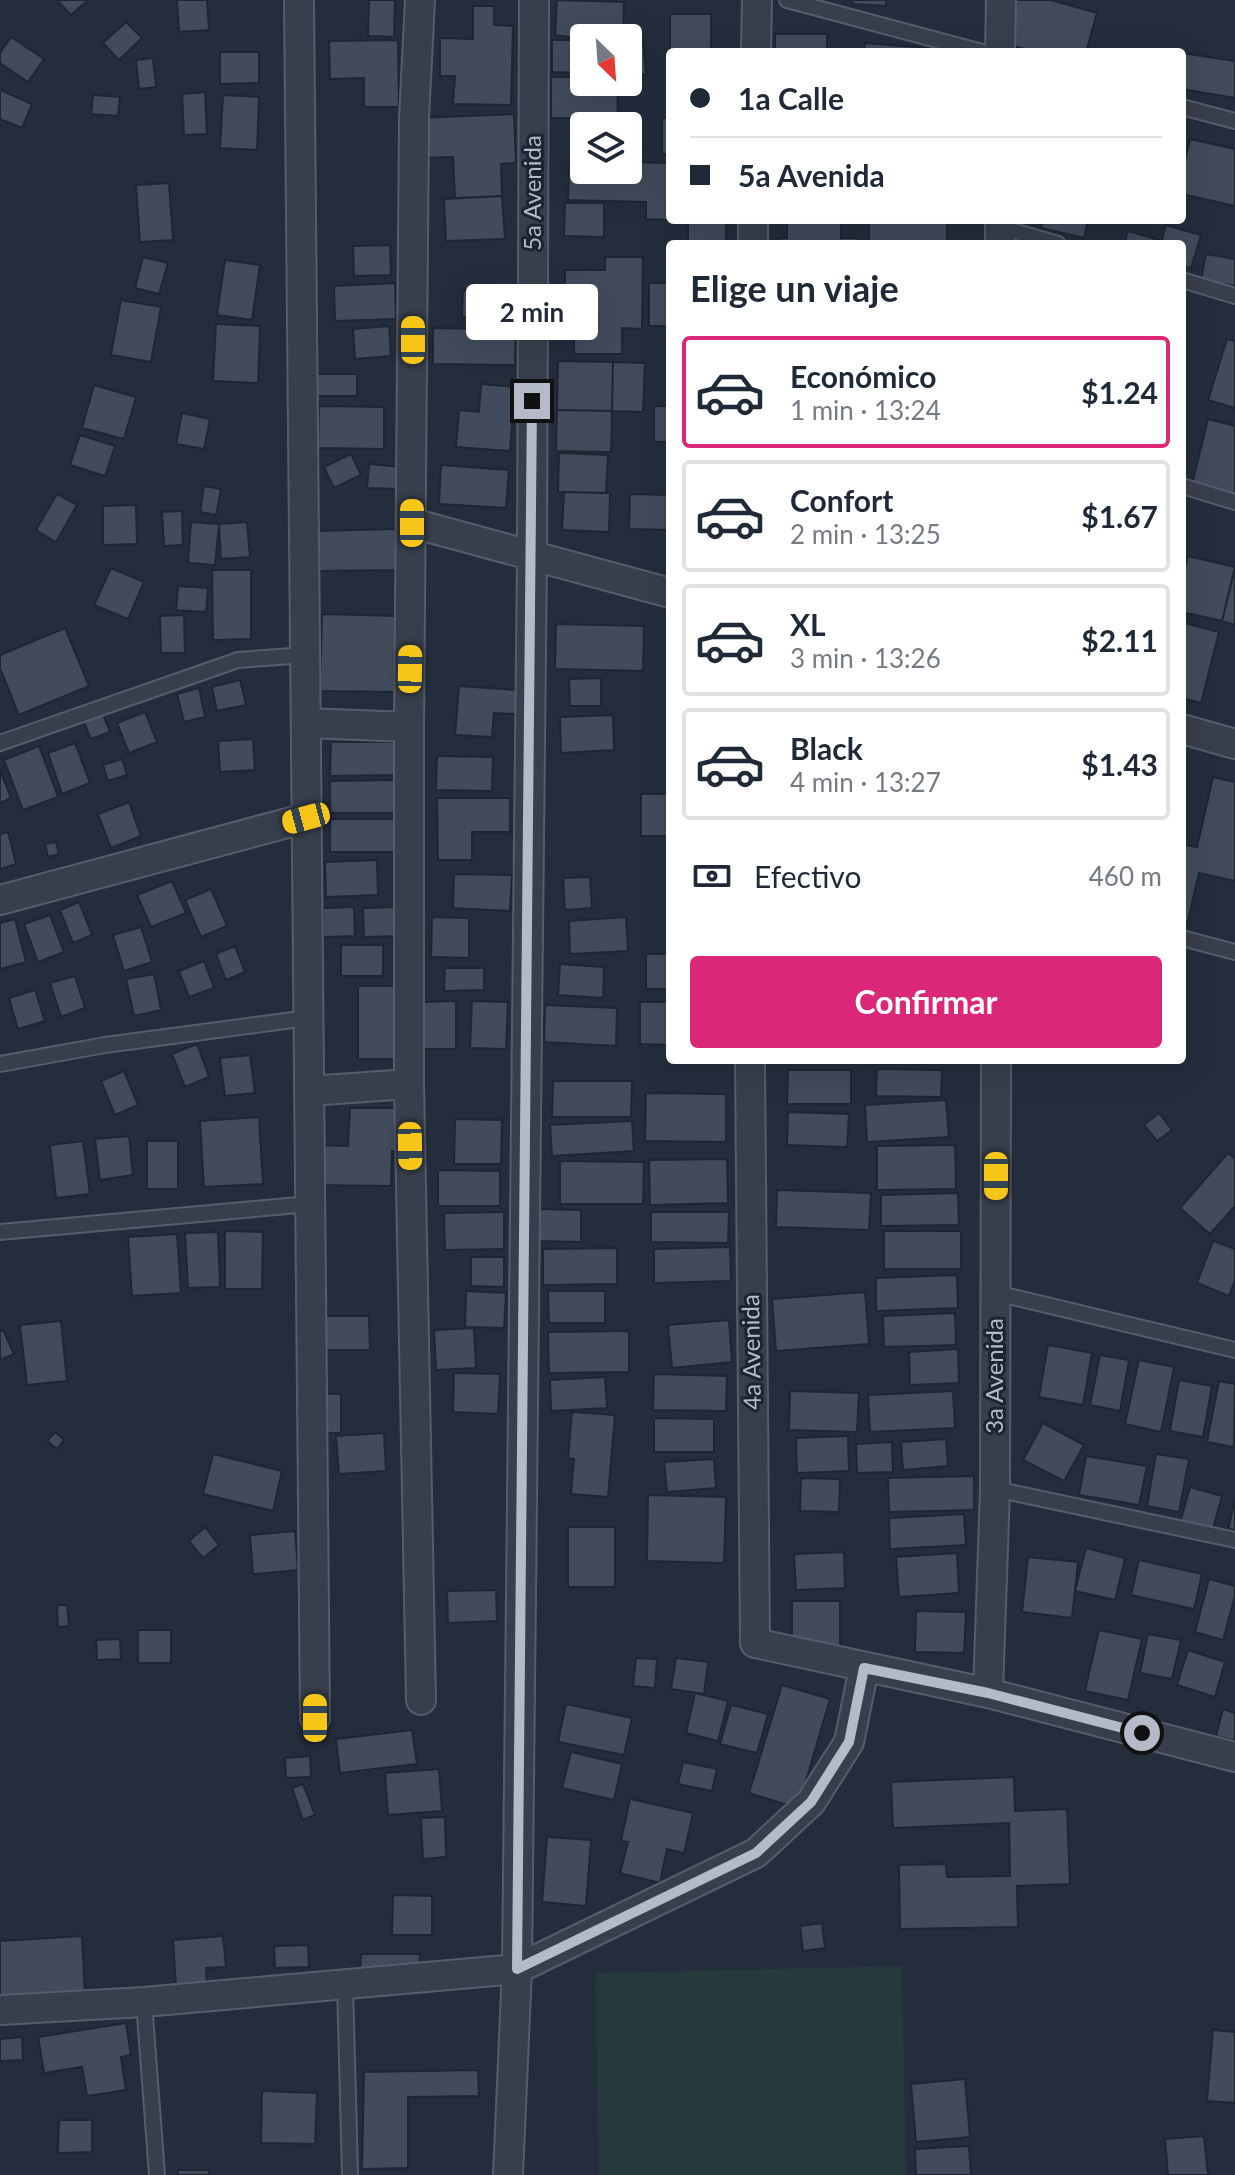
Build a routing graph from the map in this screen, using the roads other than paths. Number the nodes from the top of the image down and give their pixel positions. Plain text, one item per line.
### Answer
1 (299, 0) edge
2 (420, 0) edge
3 (534, 0) edge
4 (757, 0) edge
5 (787, 0) edge
6 (1001, 0) edge
7 (756, 48) edge
8 (967, 48) edge
9 (1000, 48) edge
10 (1186, 108) edge
11 (1235, 121) edge
12 (1000, 230) edge
13 (1041, 240) edge
14 (1186, 281) edge
15 (1235, 296) edge
16 (1186, 487) edge
17 (1235, 502) edge
18 (412, 523) junction
19 (532, 556) junction
20 (666, 592) edge
21 (305, 655) junction
22 (306, 723) junction
23 (409, 727) junction
24 (1186, 730) edge
25 (0, 743) edge
26 (1235, 744) edge
27 (306, 818) junction
28 (0, 900) edge
29 (1186, 939) edge
30 (1235, 952) edge
31 (308, 1018) junction
32 (0, 1064) edge
33 (750, 1064) edge
34 (996, 1064) edge
35 (409, 1084) junction
36 (309, 1091) junction
37 (310, 1204) junction
38 (0, 1232) edge
39 (996, 1293) junction
40 (1235, 1350) edge
41 (995, 1489) junction
42 (1235, 1540) edge
43 (864, 1668) junction
44 (988, 1693) junction
45 (421, 1700) dead end
46 (315, 1718) dead end
47 (1235, 1757) edge
48 (517, 1969) junction
49 (345, 1984) junction
50 (144, 2002) junction
51 (0, 2010) edge
52 (157, 2175) edge
53 (350, 2175) edge
54 (508, 2175) edge

1 - 21 street
2 - 18 street
3 - 19 street, 5a Avenida
4 - 7 street
5 - 8 lane
6 - 9 street
10 - 11 lane
12 - 13 lane
14 - 15 lane
16 - 17 lane
18 - 19 street
18 - 23 street
19 - 20 street
19 - 48 street, 5a Avenida
21 - 22 street
21 - 25 lane
22 - 23 street
22 - 27 street
23 - 35 street
24 - 26 street
27 - 28 street
27 - 31 street
29 - 30 lane
31 - 32 lane
31 - 36 street
33 - 43 street, 4a Avenida
34 - 39 street, 3a Avenida
35 - 36 street
35 - 45 street
36 - 37 street
37 - 38 lane
37 - 46 street
39 - 40 lane
39 - 41 street, 3a Avenida
41 - 42 lane
41 - 44 street, 3a Avenida
43 - 44 street
43 - 48 street
44 - 47 street
48 - 49 street
48 - 54 street, 5a Avenida
49 - 50 street
49 - 53 lane
50 - 51 street
50 - 52 lane

